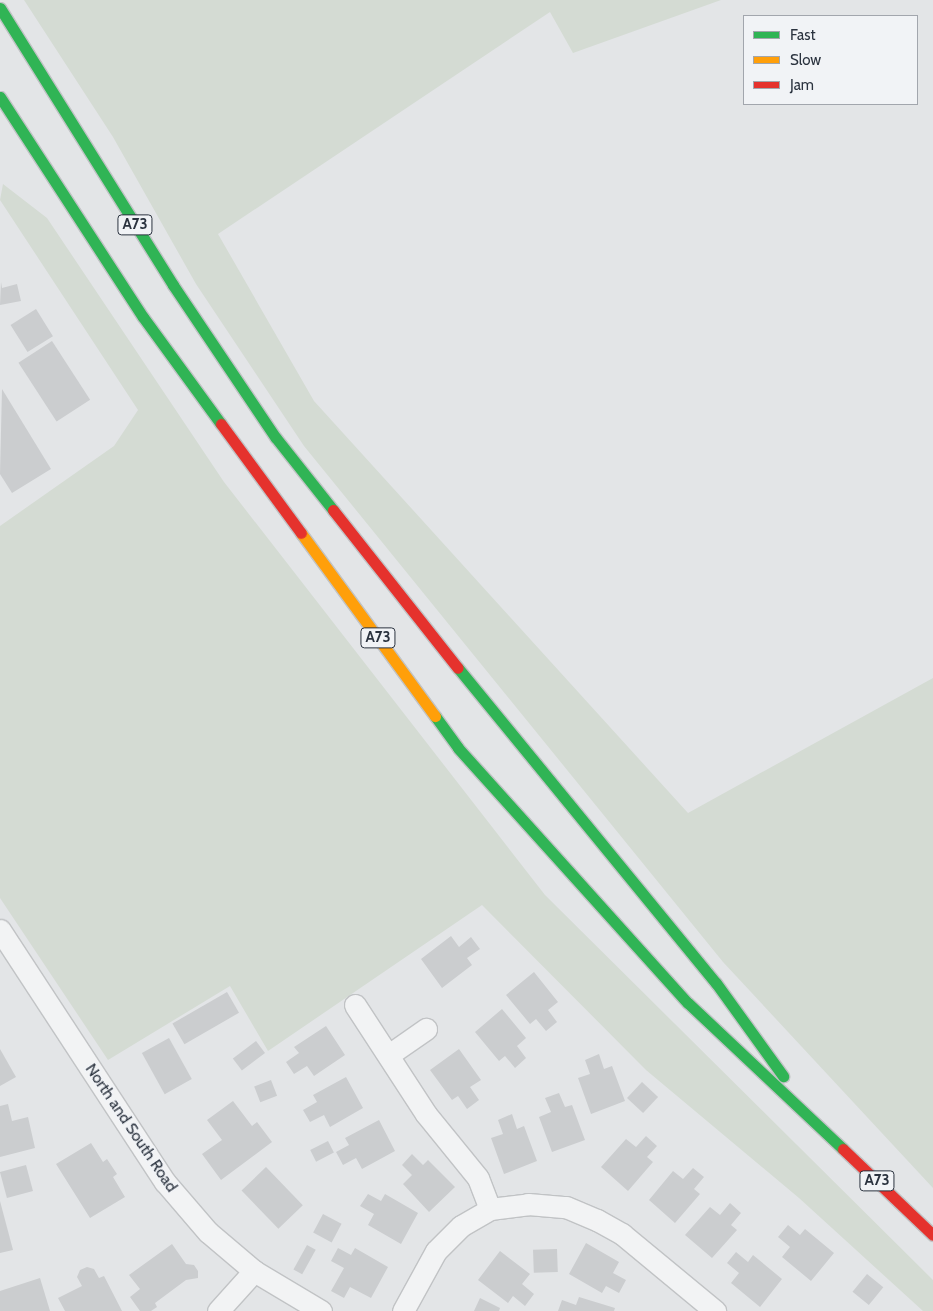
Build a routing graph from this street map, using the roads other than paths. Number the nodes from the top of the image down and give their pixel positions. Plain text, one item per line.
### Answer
1 (0, 8) edge
2 (0, 96) edge
3 (0, 930) edge
4 (355, 1005) dead end
5 (426, 1029) dead end
6 (390, 1054) junction
7 (820, 1126) junction
8 (490, 1209) junction
9 (933, 1235) edge
10 (254, 1271) junction
11 (218, 1311) edge
12 (321, 1311) edge
13 (403, 1311) edge
14 (715, 1311) edge

1 - 7 main road, A73
2 - 7 main road, A73
3 - 10 street, North and South Road
4 - 6 street
5 - 6 street
6 - 8 street
7 - 9 main road, A73
8 - 13 street
8 - 14 street
10 - 11 street
10 - 12 street, North and South Road

